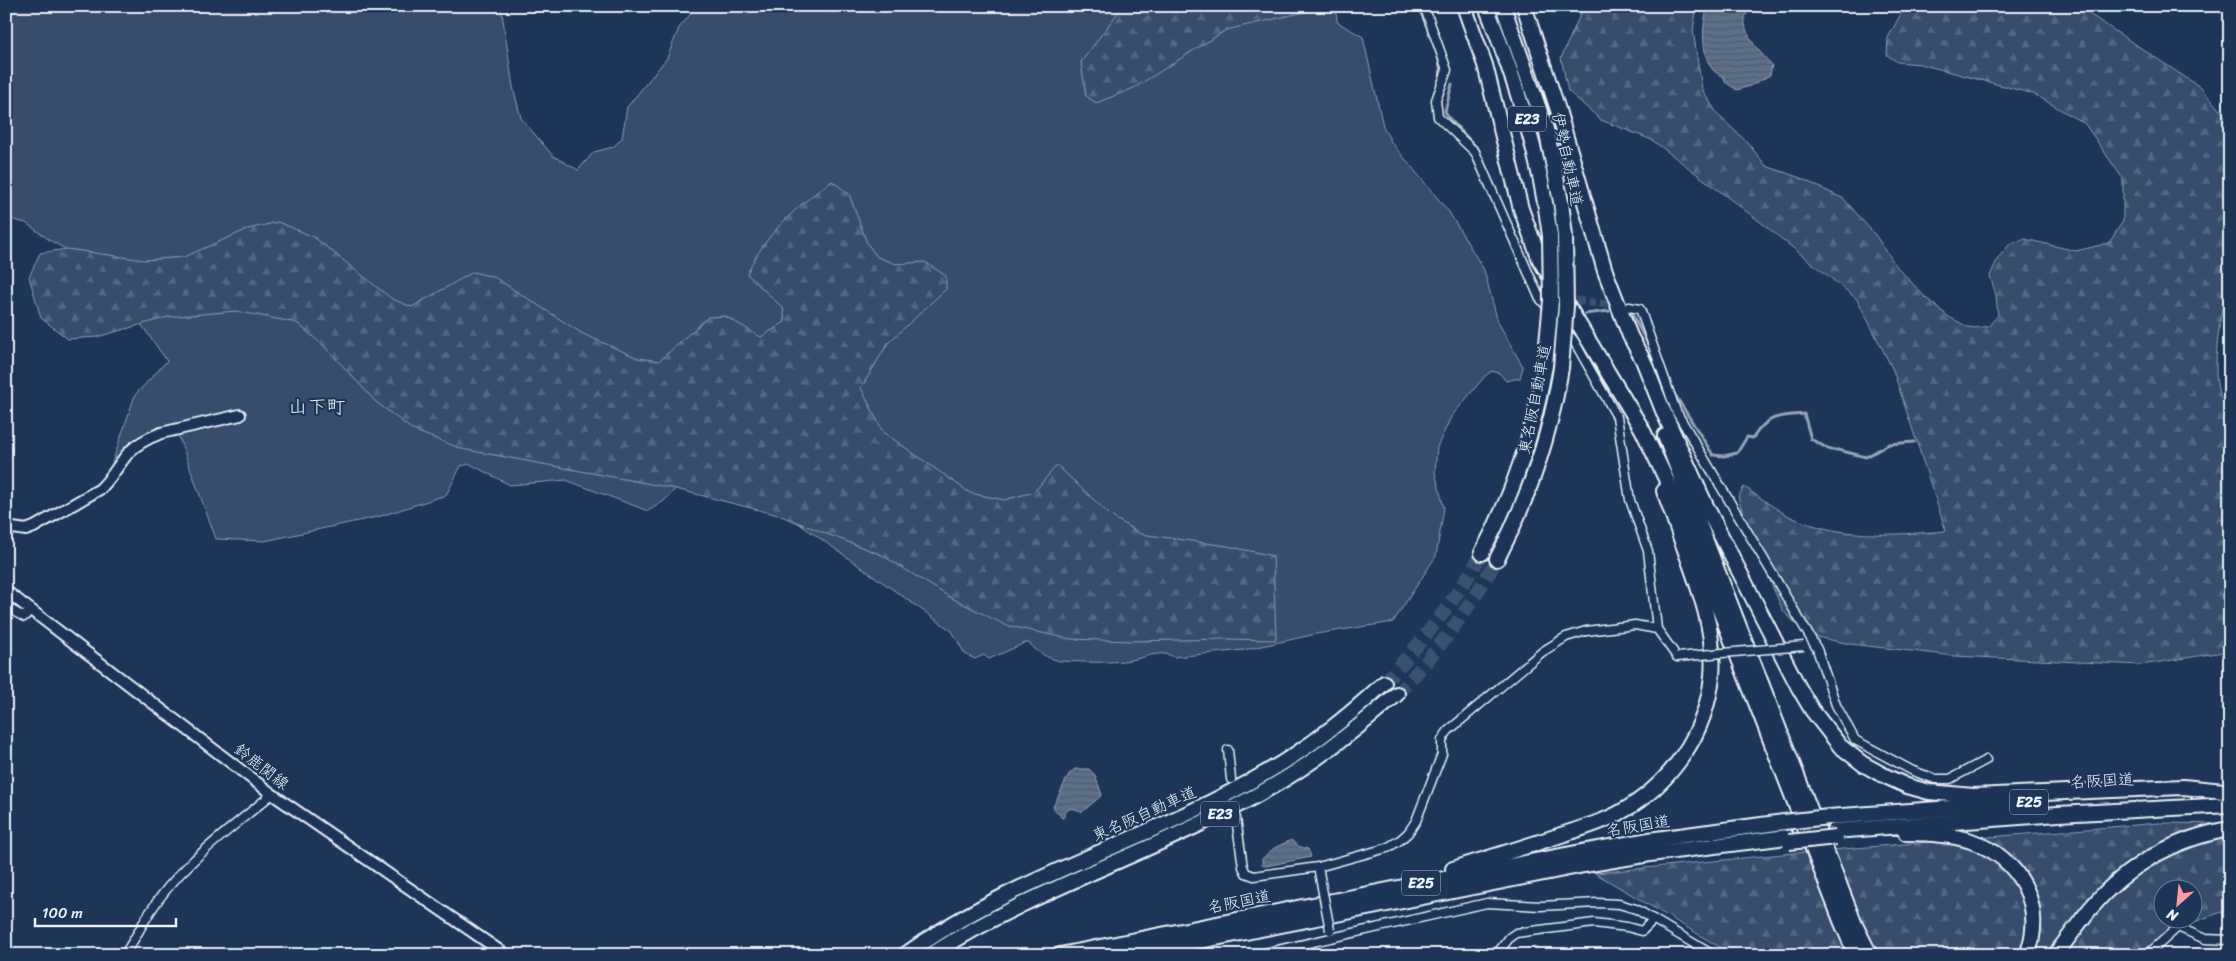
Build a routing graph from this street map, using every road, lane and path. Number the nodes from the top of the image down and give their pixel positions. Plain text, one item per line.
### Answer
1 (1424, 6) edge
2 (1464, 6) edge
3 (1486, 6) edge
4 (1503, 6) edge
5 (1524, 6) edge
6 (1550, 236) joint
7 (1565, 236) joint
8 (1629, 307) tunnel mouth
9 (1630, 336) junction
10 (1615, 382) junction
11 (240, 415) dead end
12 (6, 527) edge
13 (1482, 553) tunnel mouth
14 (1497, 559) tunnel mouth
15 (6, 591) edge
16 (6, 607) edge
17 (31, 610) junction
18 (1657, 629) junction
19 (1804, 646) dead end
20 (1384, 683) tunnel mouth
21 (1397, 694) tunnel mouth
22 (1228, 750) dead end
23 (1986, 760) dead end
24 (1231, 779) dead end
25 (2227, 791) edge
26 (272, 794) junction
27 (2230, 805) edge
28 (1236, 818) dead end
29 (2230, 829) edge
30 (1835, 834) junction
31 (1318, 870) junction
32 (1381, 891) junction
33 (1654, 920) junction
34 (1331, 933) junction
35 (2230, 940) edge
36 (124, 955) edge
37 (506, 955) edge
38 (905, 955) edge
39 (931, 955) edge
40 (1060, 955) edge
41 (1130, 955) edge
42 (1255, 955) edge
43 (1496, 955) edge
44 (1713, 955) edge
45 (1856, 955) edge
46 (1870, 955) edge
47 (2027, 955) edge
48 (2055, 955) edge
49 (2147, 955) edge

1 - 18 street
2 - 10 highway
3 - 6 highway, 伊勢自動車道 / E23
4 - 7 highway, 伊勢自動車道 / E23
5 - 9 highway
6 - 13 highway, 東名阪自動車道 / E23, bridge
7 - 14 highway, 東名阪自動車道 / E23, bridge
8 - 23 street
9 - 25 highway
9 - 46 highway
10 - 32 highway
10 - 45 highway
11 - 12 main road
15 - 17 main road, 鈴鹿関線
16 - 17 street
17 - 26 main road, 鈴鹿関線
18 - 19 street, bridge
18 - 31 street
20 - 38 highway, 東名阪自動車道 / E23
21 - 39 highway, 東名阪自動車道 / E23
22 - 24 street
25 - 32 highway, 名阪国道 / E25, bridge
26 - 36 street
26 - 37 main road, 鈴鹿関線
27 - 30 highway, 名阪国道 / E25
28 - 31 street
29 - 48 highway
30 - 41 highway, 名阪国道 / E25
30 - 47 highway
31 - 34 street, bridge
32 - 40 highway, 名阪国道 / E25
33 - 34 street
33 - 43 street
33 - 44 street
34 - 42 street
35 - 49 street

